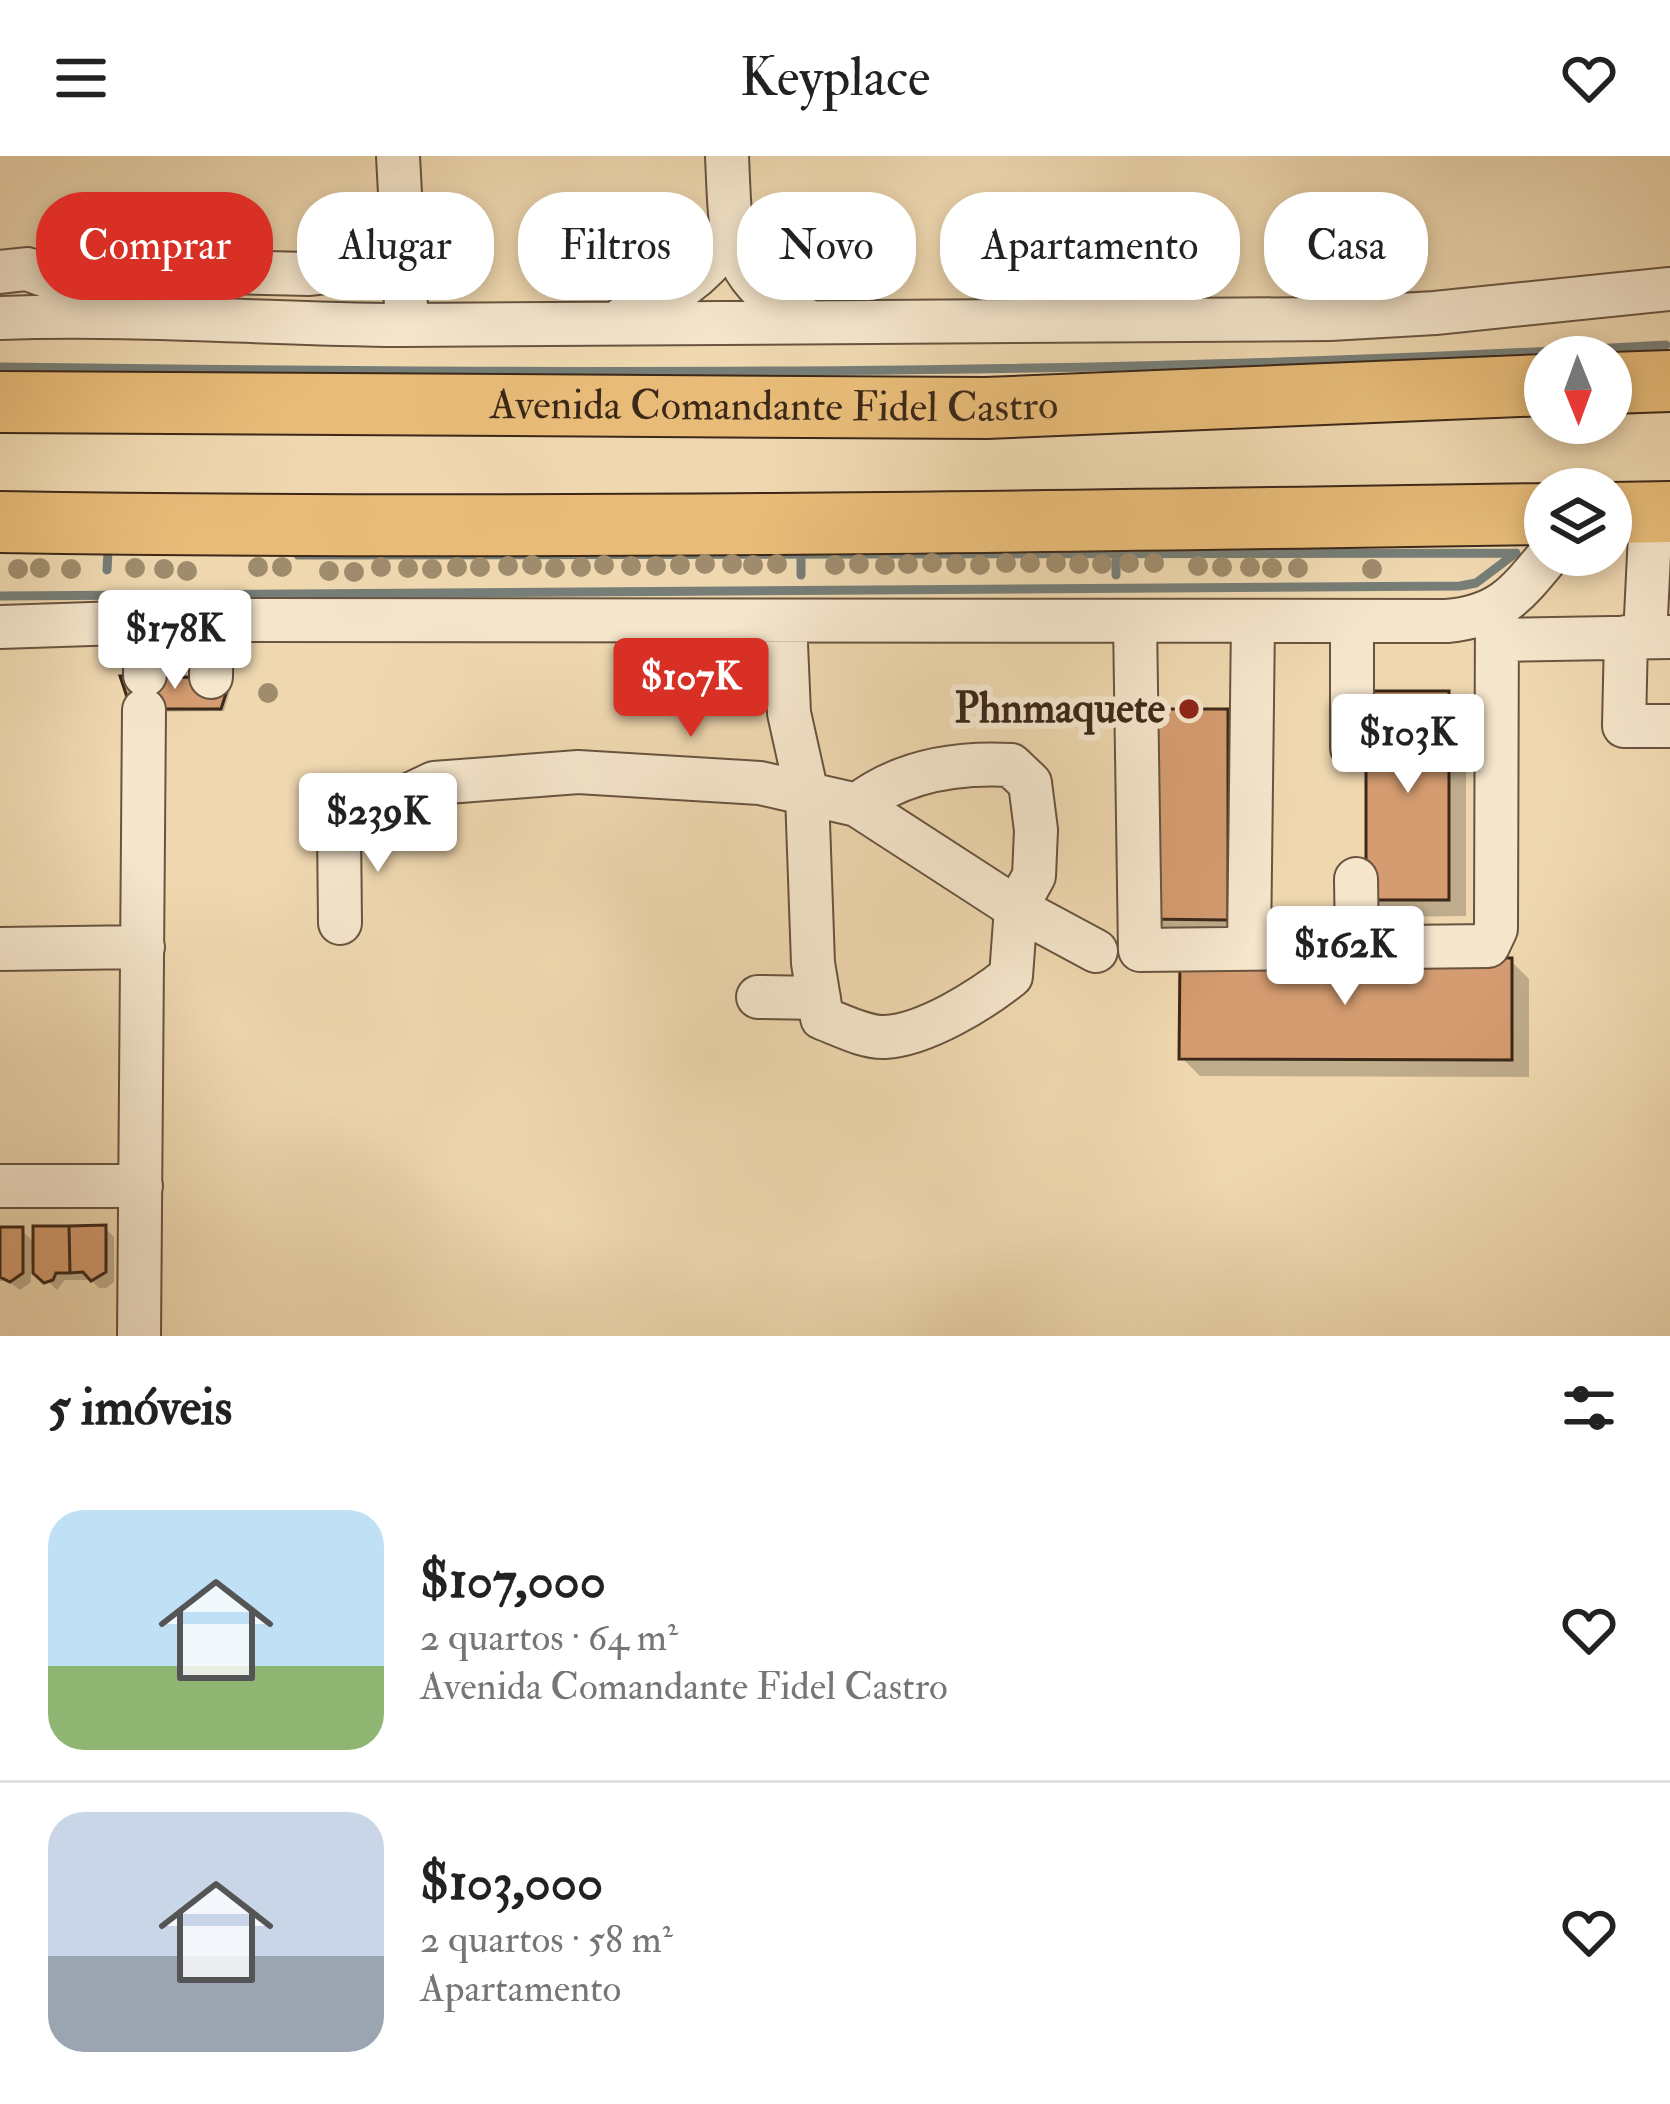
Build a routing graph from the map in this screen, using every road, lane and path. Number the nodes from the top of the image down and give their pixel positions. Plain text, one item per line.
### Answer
1 (398, 156) edge
2 (727, 156) edge
3 (400, 192) edge
4 (731, 233) junction
5 (0, 272) edge
6 (36, 272) edge
7 (1670, 289) edge
8 (273, 294) edge
9 (86, 300) edge
10 (100, 300) edge
11 (405, 300) edge
12 (0, 318) edge
13 (811, 322) junction
14 (311, 323) junction
15 (611, 323) junction
16 (406, 325) junction
17 (1670, 381) edge
18 (1632, 382) edge
19 (1524, 387) edge
20 (0, 402) edge
21 (1644, 513) edge
22 (1524, 514) edge
23 (0, 522) edge
24 (1532, 576) edge
25 (212, 620) junction
26 (785, 621) junction
27 (1253, 621) junction
28 (1135, 622) junction
29 (1352, 622) junction
30 (146, 625) junction
31 (1497, 625) junction
32 (0, 627) edge
33 (1647, 637) edge
34 (211, 677) dead end
35 (1670, 726) edge
36 (1352, 748) dead end
37 (807, 794) junction
38 (857, 805) junction
39 (1356, 879) dead end
40 (1016, 908) junction
41 (340, 922) dead end
42 (1357, 946) junction
43 (142, 947) junction
44 (1249, 948) junction
45 (0, 949) edge
46 (1096, 951) dead end
47 (758, 997) dead end
48 (819, 998) junction
49 (0, 1186) edge
50 (141, 1186) junction
51 (140, 1336) edge

1 - 3 street
2 - 4 street
4 - 13 street
4 - 15 street
5 - 6 street
7 - 13 street
8 - 14 street
9 - 12 street
10 - 14 street
11 - 16 street
13 - 15 street
14 - 16 street
15 - 16 street
17 - 18 highway
19 - 20 highway, Avenida Comandante Fidel Castro
21 - 33 street
22 - 23 highway
24 - 31 street
25 - 26 street
25 - 30 street
25 - 34 street
26 - 28 street
26 - 37 street
27 - 28 street
27 - 29 street
27 - 44 street
28 - 44 street
29 - 31 street
29 - 36 street
30 - 32 street
30 - 43 street
31 - 33 street
31 - 42 street
33 - 35 street
37 - 38 street
37 - 41 street
37 - 48 street
38 - 40 street
38 - 40 street
39 - 42 street
40 - 46 street
40 - 48 street
42 - 44 street
43 - 45 street
43 - 50 street
47 - 48 street
49 - 50 street
50 - 51 street

